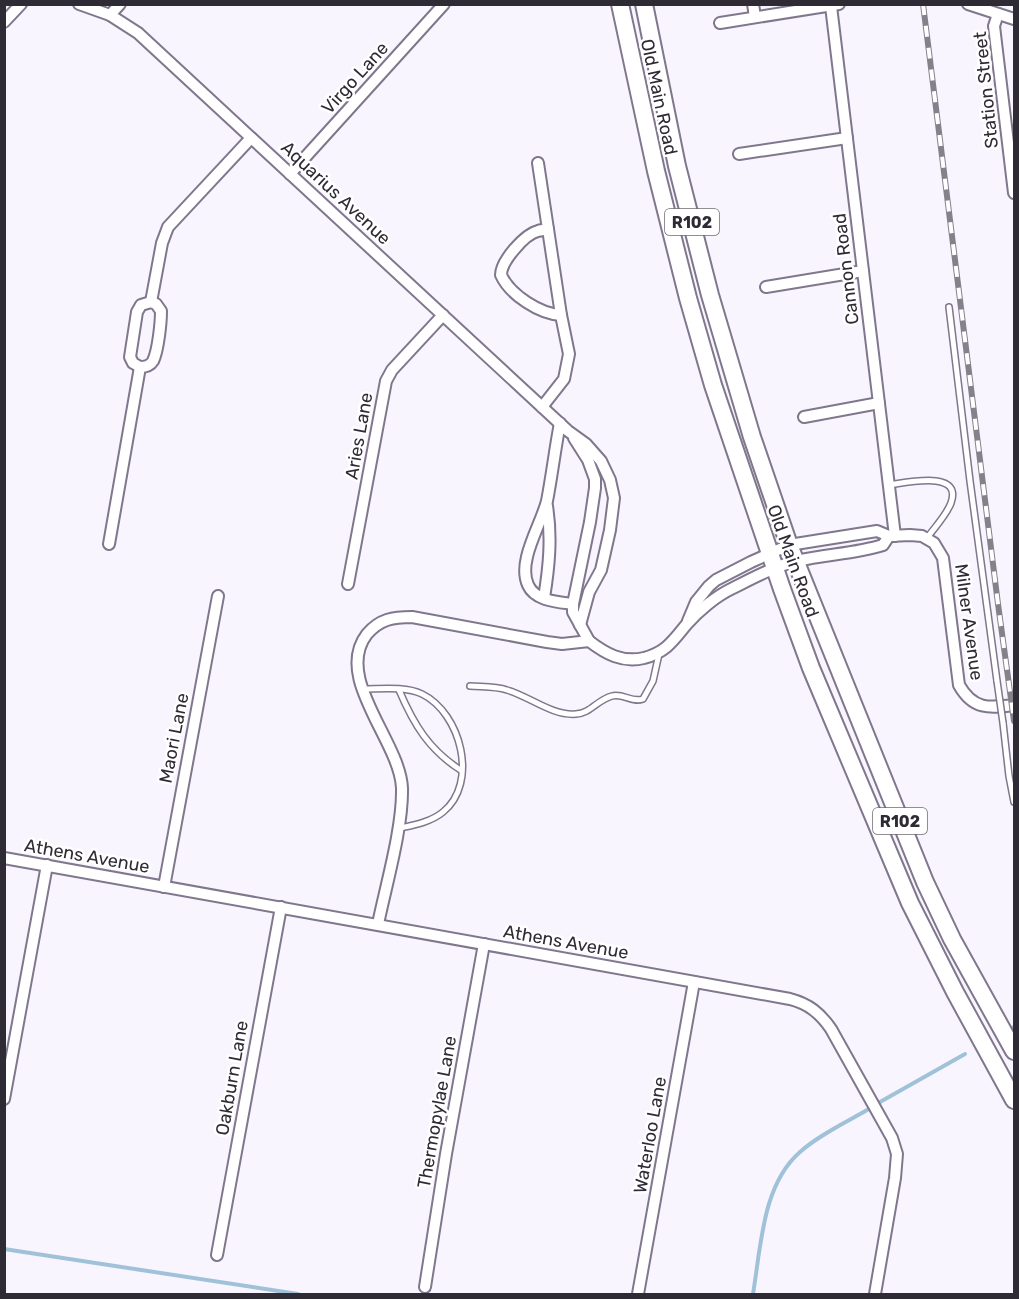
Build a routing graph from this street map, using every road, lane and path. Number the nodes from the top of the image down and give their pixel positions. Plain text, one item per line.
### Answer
1 (21, 4) edge
2 (79, 4) edge
3 (120, 4) edge
4 (444, 4) edge
5 (620, 4) edge
6 (644, 4) edge
7 (753, 4) edge
8 (968, 4) edge
9 (835, 5) edge
10 (998, 14) junction
11 (110, 15) junction
12 (755, 17) junction
13 (6, 19) edge
14 (1014, 19) edge
15 (720, 23) dead end
16 (252, 138) junction
17 (847, 138) junction
18 (740, 154) dead end
19 (538, 163) dead end
20 (290, 174) junction
21 (1014, 193) edge
22 (548, 230) junction
23 (863, 271) junction
24 (766, 287) dead end
25 (151, 302) junction
26 (950, 307) dead end
27 (443, 315) junction
28 (561, 315) junction
29 (140, 367) junction
30 (879, 404) junction
31 (542, 407) junction
32 (804, 417) dead end
33 (560, 423) junction
34 (568, 431) junction
35 (888, 485) junction
36 (546, 503) junction
37 (892, 536) junction
38 (927, 538) junction
39 (109, 544) dead end
40 (789, 544) junction
41 (769, 553) junction
42 (795, 561) junction
43 (775, 570) junction
44 (348, 584) dead end
45 (218, 596) dead end
46 (544, 598) junction
47 (573, 604) junction
48 (687, 624) junction
49 (580, 625) junction
50 (589, 641) junction
51 (659, 652) junction
52 (470, 686) dead end
53 (363, 689) junction
54 (399, 690) junction
55 (1014, 705) edge
56 (462, 771) junction
57 (1014, 802) edge
58 (398, 828) junction
59 (4, 858) edge
60 (47, 865) junction
61 (164, 887) junction
62 (281, 907) junction
63 (378, 924) junction
64 (484, 944) junction
65 (694, 982) junction
66 (1014, 1052) edge
67 (4, 1099) edge
68 (1014, 1100) edge
69 (217, 1255) dead end
70 (425, 1287) dead end
71 (638, 1294) edge
72 (874, 1294) edge

1 - 13 street
2 - 11 street, Aquarius Avenue
3 - 11 street
4 - 20 street, Virgo Lane
5 - 41 main road, Old Main Road / R102
6 - 40 main road, Old Main Road / R102
7 - 12 street
8 - 10 street, Station Street
9 - 12 street
9 - 17 street, Cannon Road
10 - 14 street
10 - 21 street, Station Street
11 - 16 street, Aquarius Avenue
12 - 15 street
16 - 20 street, Aquarius Avenue
16 - 25 street
17 - 18 street
17 - 23 street, Cannon Road
19 - 22 street
20 - 27 street, Aquarius Avenue
22 - 28 street
22 - 28 street
23 - 24 street
23 - 30 street, Cannon Road
25 - 29 street
25 - 29 street
26 - 57 lane, bridge
27 - 31 street, Aquarius Avenue
27 - 44 street, Aries Lane
28 - 31 street
29 - 39 street
30 - 32 street
30 - 35 street, Cannon Road
31 - 33 street, Aquarius Avenue
33 - 34 street, Aquarius Avenue
33 - 36 street
34 - 47 street, Aquarius Avenue
34 - 49 street, Aquarius Avenue
35 - 37 street, Cannon Road
35 - 38 lane
36 - 46 street
36 - 46 street
37 - 38 street
37 - 40 street
37 - 42 street
38 - 55 street, Milner Avenue
40 - 41 street
40 - 42 main road, Old Main Road / R102
41 - 43 main road, Old Main Road / R102
41 - 48 street
42 - 43 street
42 - 66 main road, Old Main Road / R102
43 - 48 street
43 - 68 main road, Old Main Road / R102
45 - 61 street, Maori Lane
46 - 47 street
47 - 49 street
48 - 51 street
49 - 50 street
50 - 51 street
50 - 53 street
51 - 52 lane
53 - 54 lane
53 - 58 street
54 - 56 lane
54 - 56 lane
56 - 58 lane
58 - 63 street
59 - 60 street, Athens Avenue
60 - 61 street, Athens Avenue
60 - 67 street
61 - 62 street, Athens Avenue
62 - 63 street, Athens Avenue
62 - 69 street, Oakburn Lane
63 - 64 street, Athens Avenue
64 - 65 street, Athens Avenue
64 - 70 street, Thermopylae Lane
65 - 71 street, Waterloo Lane
65 - 72 street, Athens Avenue

